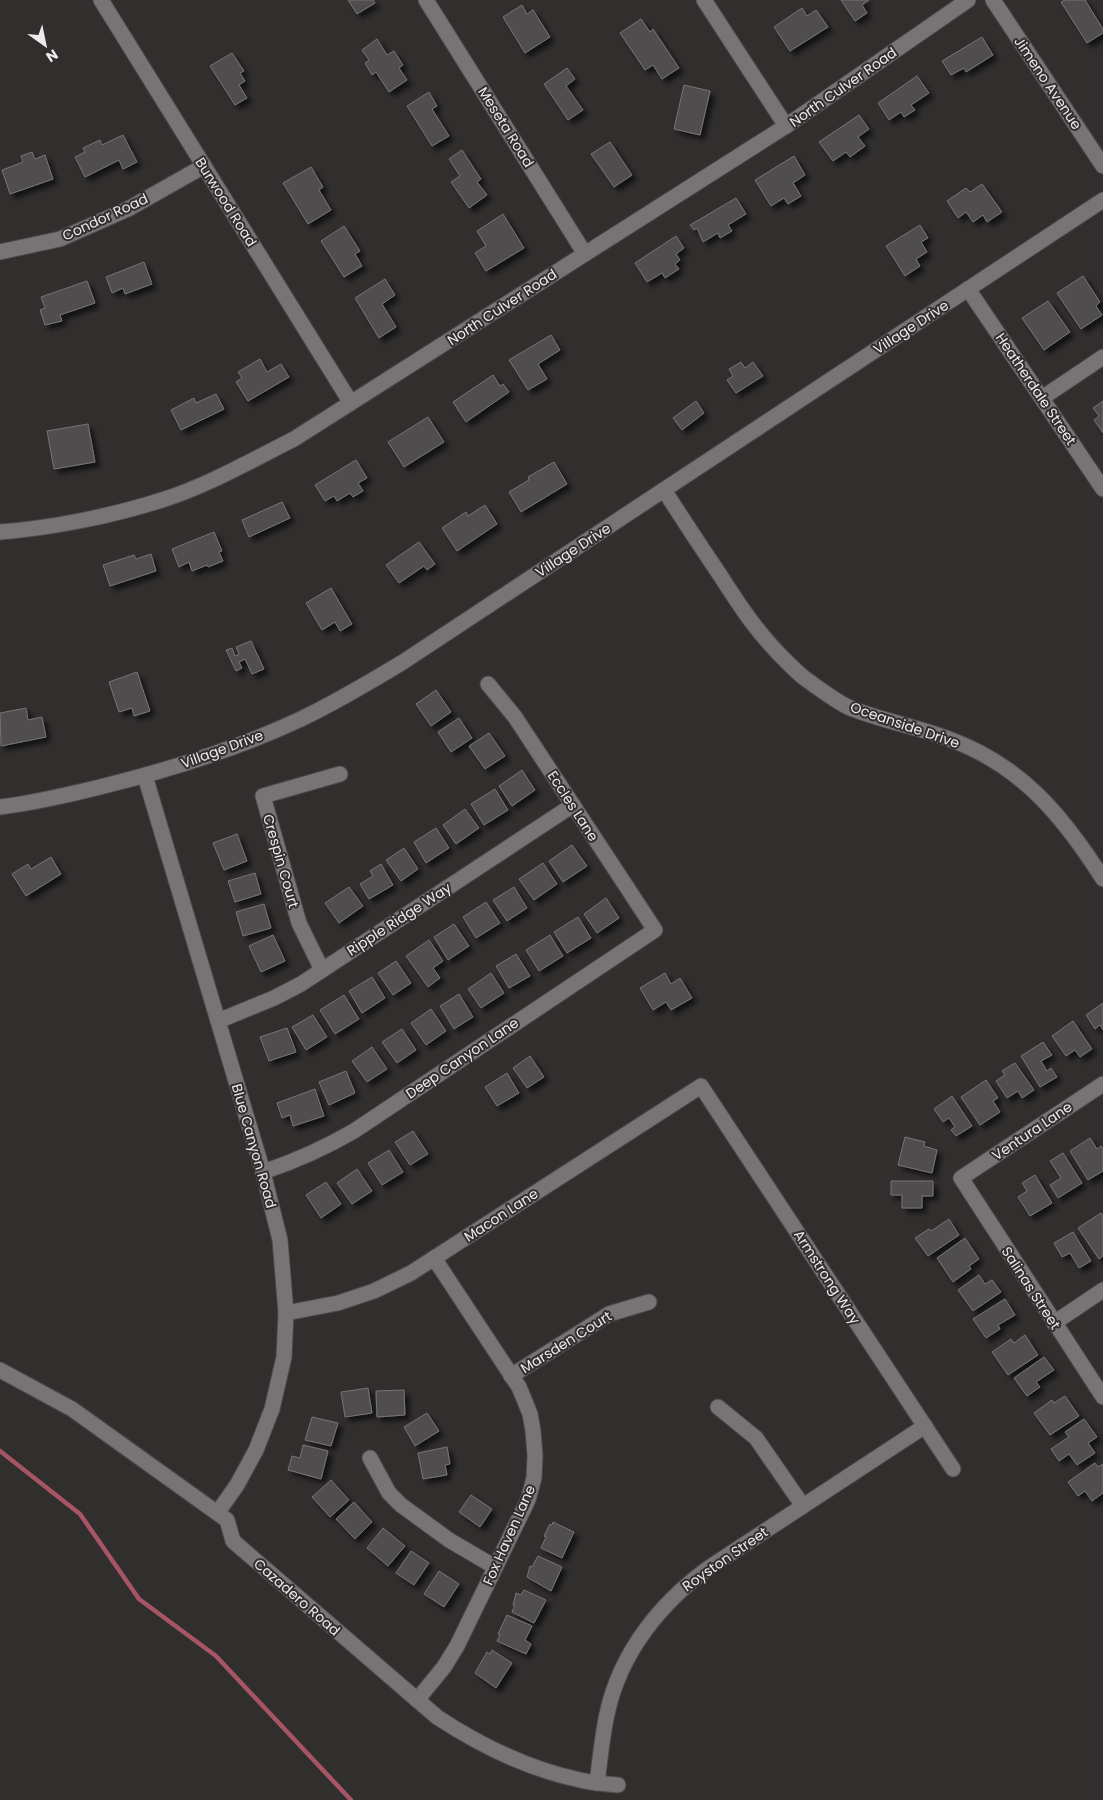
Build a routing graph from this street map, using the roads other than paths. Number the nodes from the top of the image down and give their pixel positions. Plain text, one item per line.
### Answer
1 (101, 0) edge
2 (426, 0) edge
3 (704, 0) edge
4 (968, 0) edge
5 (993, 0) edge
6 (786, 126) junction
7 (204, 166) junction
8 (1103, 166) edge
9 (1103, 200) edge
10 (0, 252) edge
11 (586, 254) junction
12 (968, 289) junction
13 (1103, 356) edge
14 (1042, 398) junction
15 (351, 403) junction
16 (1103, 489) edge
17 (664, 490) junction
18 (0, 532) edge
19 (488, 684) dead end
20 (340, 774) dead end
21 (145, 776) junction
22 (573, 805) junction
23 (0, 806) edge
24 (1103, 879) edge
25 (655, 930) joint
26 (322, 970) junction
27 (218, 1021) junction
28 (1103, 1084) edge
29 (701, 1086) joint
30 (263, 1172) junction
31 (961, 1178) joint
32 (434, 1258) junction
33 (1103, 1290) edge
34 (649, 1302) dead end
35 (286, 1313) junction
36 (1054, 1323) junction
37 (0, 1370) edge
38 (512, 1376) junction
39 (1103, 1396) edge
40 (718, 1407) dead end
41 (925, 1426) junction
42 (370, 1458) dead end
43 (953, 1468) dead end
44 (803, 1506) junction
45 (218, 1512) junction
46 (495, 1567) junction
47 (417, 1700) junction
48 (597, 1783) junction
49 (618, 1785) dead end

1 - 7 street, Burwood Road
2 - 11 street, Meseta Road
3 - 6 street
4 - 6 street, North Culver Road
5 - 8 street, Jimeno Avenue
6 - 11 street, North Culver Road
7 - 10 street, Condor Road
7 - 15 street, Burwood Road
9 - 12 street, Village Drive
11 - 15 street, North Culver Road
12 - 14 street, Heatherdale Street
12 - 17 street, Village Drive
13 - 14 street
14 - 16 street, Heatherdale Street
15 - 18 street, North Culver Road
17 - 21 street, Village Drive
17 - 24 street, Oceanside Drive
19 - 22 street, Eccles Lane
20 - 26 street, Crespin Court
21 - 23 street, Village Drive
21 - 27 street, Blue Canyon Road
22 - 25 street, Eccles Lane
22 - 26 street, Ripple Ridge Way
25 - 30 street, Deep Canyon Lane
26 - 27 street, Ripple Ridge Way
27 - 30 street, Blue Canyon Road
28 - 31 street, Ventura Lane
29 - 32 street, Macon Lane
29 - 41 street, Armstrong Way
30 - 35 street, Blue Canyon Road
31 - 36 street, Salinas Street
32 - 35 street, Macon Lane
32 - 38 street, Fox Haven Lane
33 - 36 street
34 - 38 street, Marsden Court
35 - 45 street, Blue Canyon Road
36 - 39 street, Salinas Street
37 - 45 street, Cazadero Road
38 - 46 street, Fox Haven Lane
40 - 44 street
41 - 43 street, Armstrong Way
41 - 44 street, Royston Street
42 - 46 street
44 - 48 street, Royston Street
45 - 47 street, Cazadero Road
46 - 47 street, Fox Haven Lane
47 - 48 street, Cazadero Road
48 - 49 street, Cazadero Road

